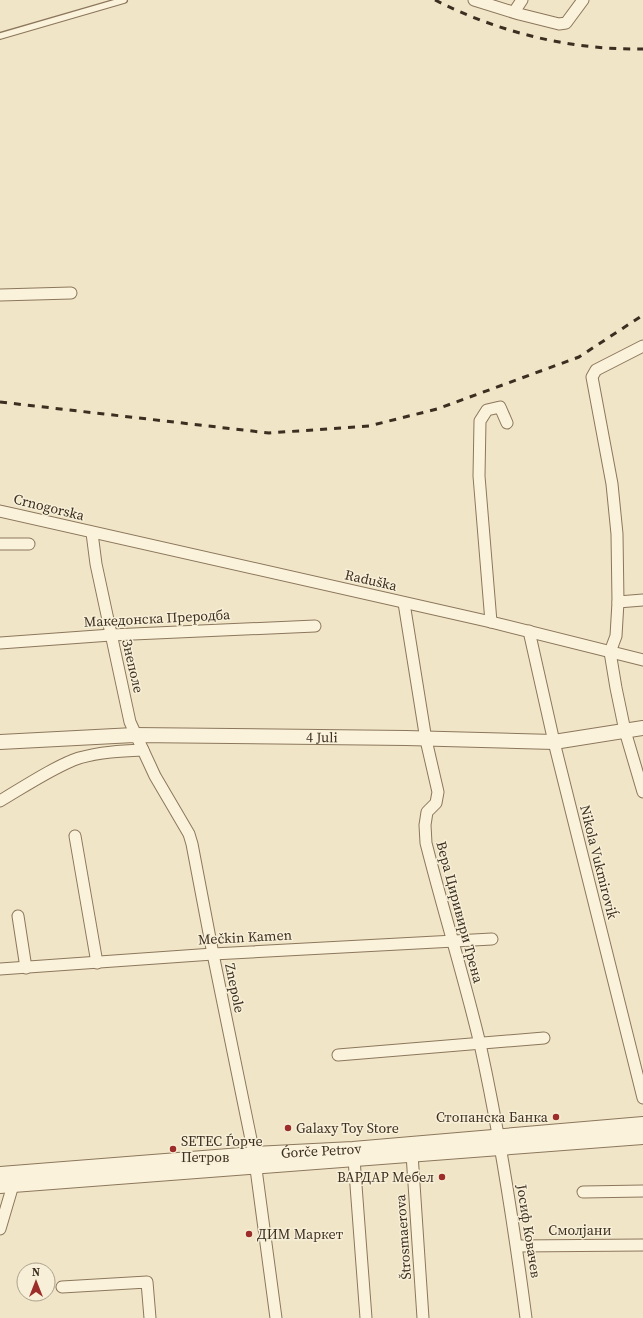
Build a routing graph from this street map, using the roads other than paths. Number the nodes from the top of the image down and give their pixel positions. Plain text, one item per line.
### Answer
1 (124, 0) edge
2 (474, 0) edge
3 (522, 0) edge
4 (584, 0) edge
5 (514, 12) junction
6 (0, 36) edge
7 (71, 293) dead end
8 (0, 295) edge
9 (643, 346) edge
10 (507, 423) dead end
11 (0, 510) edge
12 (92, 533) junction
13 (0, 544) edge
14 (29, 544) dead end
15 (643, 600) edge
16 (618, 602) junction
17 (404, 603) junction
18 (491, 622) junction
19 (315, 626) dead end
20 (529, 631) junction
21 (110, 635) junction
22 (0, 643) edge
23 (610, 652) junction
24 (643, 660) edge
25 (643, 728) edge
26 (626, 730) junction
27 (134, 734) junction
28 (426, 740) junction
29 (0, 742) edge
30 (554, 742) junction
31 (143, 750) junction
32 (643, 792) edge
33 (0, 801) edge
34 (76, 836) dead end
35 (18, 916) dead end
36 (492, 939) dead end
37 (452, 941) junction
38 (213, 954) junction
39 (97, 963) junction
40 (26, 968) junction
41 (0, 969) edge
42 (544, 1038) dead end
43 (479, 1043) junction
44 (338, 1055) dead end
45 (643, 1098) edge
46 (643, 1124) edge
47 (643, 1137) edge
48 (500, 1143) junction
49 (412, 1154) junction
50 (354, 1159) junction
51 (255, 1160) junction
52 (0, 1174) edge
53 (6, 1185) edge
54 (643, 1191) edge
55 (583, 1192) dead end
56 (0, 1229) edge
57 (643, 1245) edge
58 (517, 1246) junction
59 (62, 1287) dead end
60 (150, 1318) edge
61 (276, 1318) edge
62 (366, 1318) edge
63 (423, 1318) edge
64 (526, 1318) edge

1 - 6 lane
2 - 5 street
3 - 5 street
4 - 5 street
7 - 8 street
9 - 16 street
10 - 18 street
11 - 12 street, Crnogorska
12 - 17 street, Raduška
12 - 21 street, Знеполе
13 - 14 street
15 - 16 street
16 - 23 street
17 - 18 street, Raduška
17 - 28 street, Вера Циривири Трена
18 - 20 street, Raduška
19 - 21 street, Македонска Преродба
20 - 23 street, Raduška
20 - 30 street, Nikola Vukmiroviḱ
21 - 22 street, Македонска Преродба
21 - 27 street, Знеполе
23 - 24 street, Raduška
23 - 26 street
25 - 26 street, 4 Juli
26 - 30 street, 4 Juli
26 - 32 street
27 - 28 street, 4 Juli
27 - 29 street, 4 Juli
27 - 31 street, Znepole
28 - 30 street, 4 Juli
28 - 37 street, Вера Циривири Трена
30 - 45 street, Nikola Vukmiroviḱ
31 - 33 street
31 - 38 street, Znepole
34 - 39 street
35 - 40 street
36 - 37 street, Mečkin Kamen
37 - 38 street, Mečkin Kamen
37 - 43 street, Вера Циривири Трена
38 - 39 street, Mečkin Kamen
38 - 51 street, Znepole
39 - 40 street, Mečkin Kamen
40 - 41 street, Mečkin Kamen
42 - 43 street
43 - 44 street
43 - 48 street, Вера Циривири Трена
46 - 48 street, Ǵorče Petrov
47 - 48 street, Ǵorče Petrov
48 - 49 street, Ǵorče Petrov
48 - 51 street, Ǵorče Petrov
48 - 58 street, Јосиф Ковачев
49 - 50 street, Ǵorče Petrov
49 - 63 street, Štrosmaerova
50 - 51 street, Ǵorče Petrov
50 - 62 street
51 - 52 street, Ǵorče Petrov
51 - 53 street, Ǵorče Petrov
51 - 61 street, Znepole
53 - 56 street
54 - 55 street
57 - 58 street, Смолјани
58 - 64 street, Јосиф Ковачев
59 - 60 street

